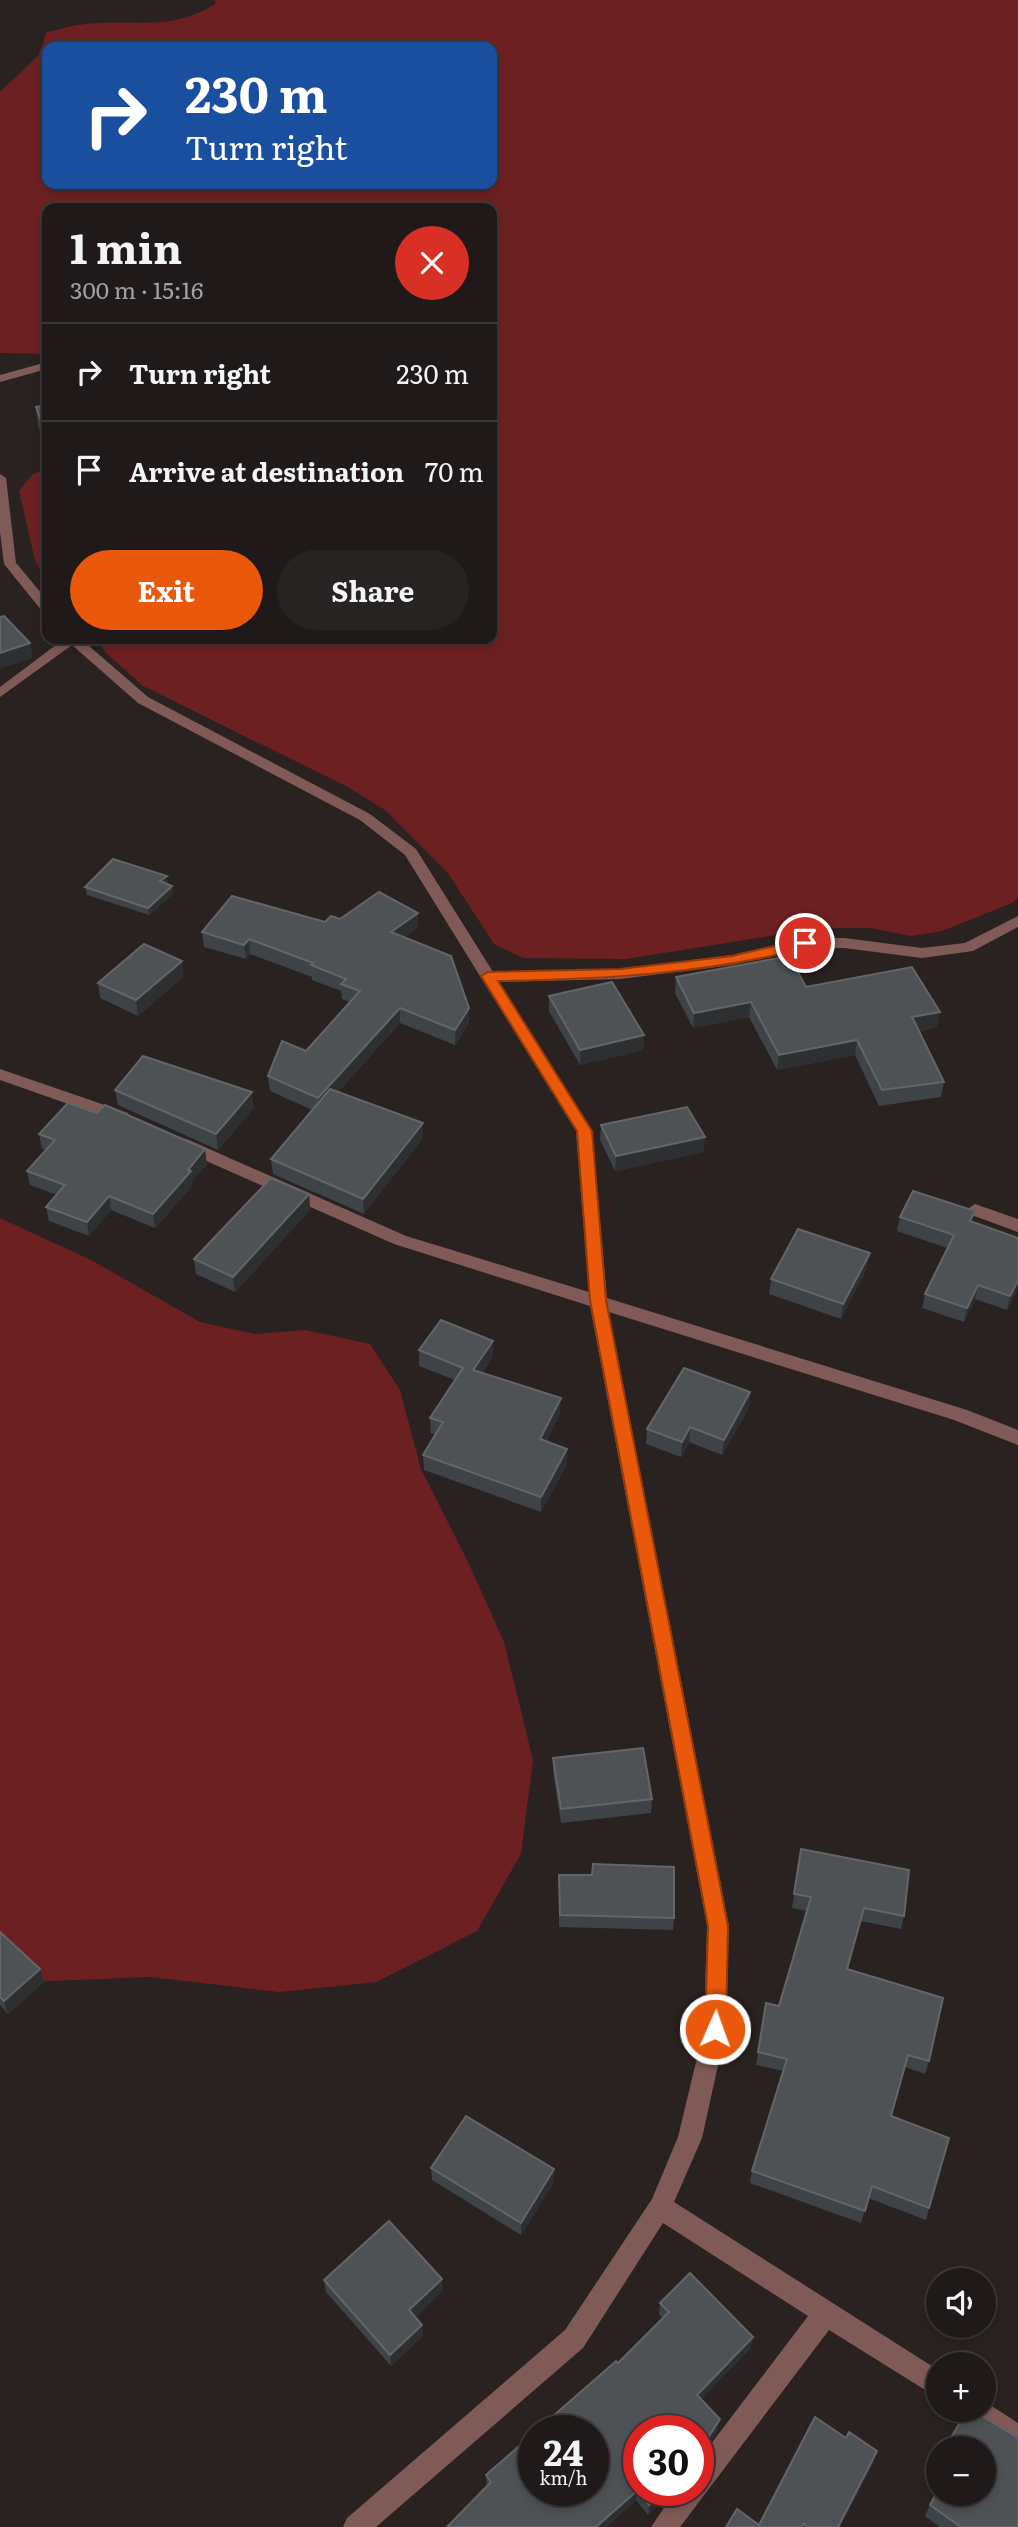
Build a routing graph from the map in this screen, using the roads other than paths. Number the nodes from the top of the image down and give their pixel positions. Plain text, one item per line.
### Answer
1 (42, 366) edge
2 (0, 379) edge
3 (0, 478) edge
4 (42, 602) edge
5 (65, 644) edge
6 (78, 644) edge
7 (0, 693) edge
8 (1018, 921) edge
9 (488, 976) junction
10 (0, 1074) edge
11 (139, 1125) edge
12 (164, 1135) edge
13 (975, 1210) edge
14 (1018, 1226) edge
15 (598, 1300) junction
16 (1018, 1438) edge
17 (660, 2207) junction
18 (827, 2312) junction
19 (926, 2377) edge
20 (993, 2422) edge
21 (1018, 2438) edge
22 (714, 2461) edge
23 (680, 2506) edge
24 (356, 2527) edge
25 (664, 2527) edge

1 - 2 street
3 - 4 street
5 - 7 street
6 - 9 street
8 - 9 street
9 - 15 street
10 - 11 street
12 - 15 street
13 - 14 street
15 - 16 street
15 - 17 street
17 - 18 street
17 - 24 street
18 - 19 street
18 - 22 street
20 - 21 street
23 - 25 street

